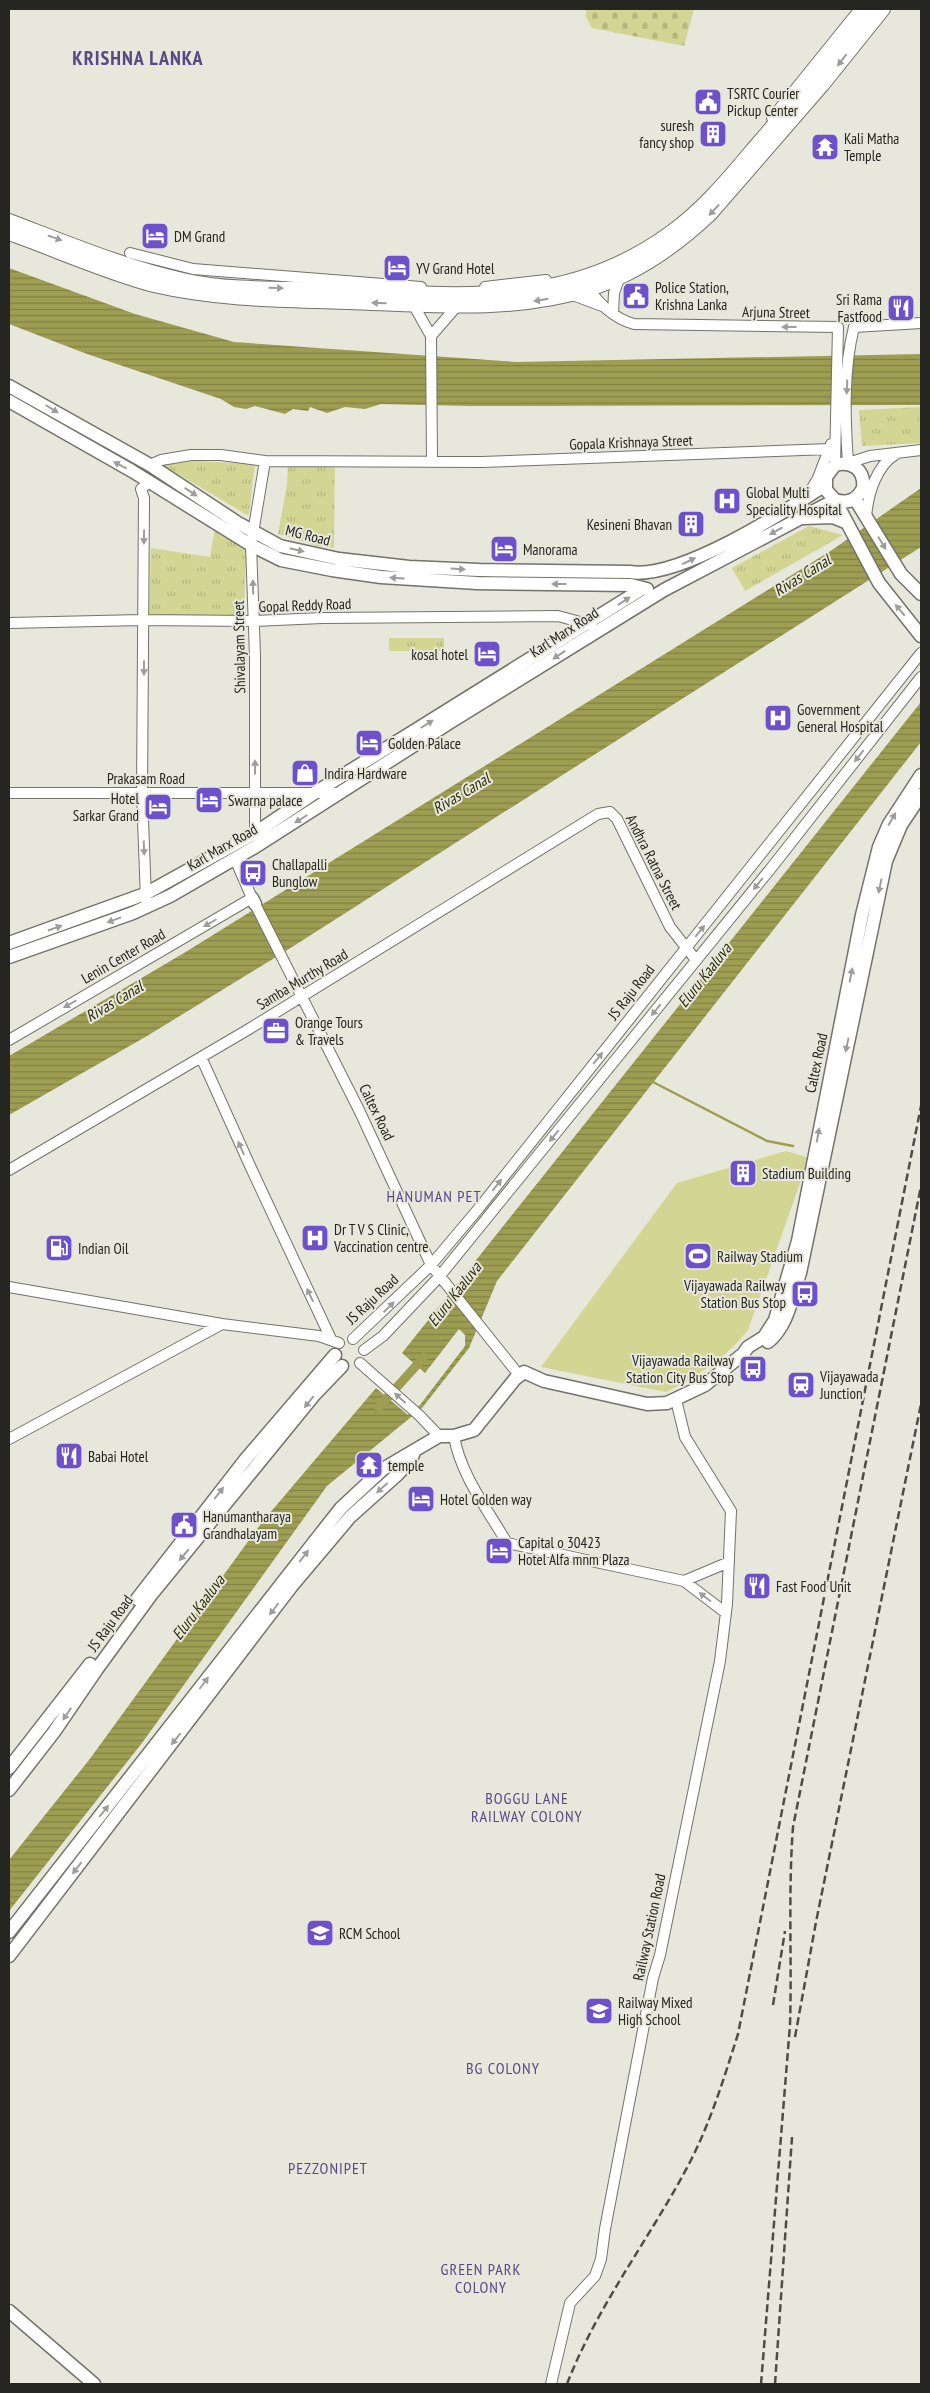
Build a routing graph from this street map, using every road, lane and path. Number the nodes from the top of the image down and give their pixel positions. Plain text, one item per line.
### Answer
1 (860, 9) edge
2 (870, 9) edge
3 (883, 9) edge
4 (9, 221) edge
5 (9, 233) edge
6 (130, 253) dead end
7 (620, 276) junction
8 (588, 283) junction
9 (570, 294) junction
10 (413, 304) junction
11 (457, 306) junction
12 (609, 310) junction
13 (921, 323) edge
14 (431, 336) junction
15 (9, 386) edge
16 (9, 401) edge
17 (835, 425) junction
18 (846, 442) junction
19 (830, 449) junction
20 (921, 450) edge
21 (901, 451) junction
22 (862, 458) junction
23 (265, 461) junction
24 (432, 461) junction
25 (841, 464) junction
26 (150, 465) junction
27 (881, 465) junction
28 (145, 485) junction
29 (825, 485) junction
30 (858, 496) junction
31 (806, 498) junction
32 (835, 500) junction
33 (864, 514) junction
34 (799, 518) junction
35 (846, 523) junction
36 (252, 532) junction
37 (251, 546) junction
38 (642, 574) junction
39 (586, 577) junction
40 (642, 589) junction
41 (664, 590) junction
42 (921, 594) edge
43 (142, 620) junction
44 (254, 621) junction
45 (9, 622) edge
46 (594, 626) junction
47 (921, 636) edge
48 (921, 653) edge
49 (921, 677) edge
50 (921, 775) edge
51 (255, 792) junction
52 (316, 792) junction
53 (9, 793) edge
54 (342, 793) junction
55 (142, 794) junction
56 (921, 795) edge
57 (610, 812) joint
58 (255, 833) junction
59 (233, 853) junction
60 (145, 894) junction
61 (253, 901) junction
62 (146, 907) junction
63 (9, 943) edge
64 (686, 948) junction
65 (9, 957) edge
66 (696, 960) junction
67 (301, 998) junction
68 (9, 1040) edge
69 (202, 1057) junction
70 (9, 1170) edge
71 (431, 1265) junction
72 (439, 1277) junction
73 (9, 1287) edge
74 (222, 1324) junction
75 (353, 1339) junction
76 (364, 1350) junction
77 (336, 1351) junction
78 (743, 1354) junction
79 (360, 1363) junction
80 (519, 1375) junction
81 (676, 1400) junction
82 (439, 1436) junction
83 (454, 1436) junction
84 (9, 1439) edge
85 (414, 1452) junction
86 (729, 1562) junction
87 (684, 1581) junction
88 (726, 1613) junction
89 (9, 1768) edge
90 (9, 1790) edge
91 (9, 1932) edge
92 (9, 1956) edge
93 (9, 2311) edge
94 (94, 2384) edge
95 (551, 2384) edge

1 - 6 street
2 - 8 highway
3 -> 7 highway
4 -> 8 highway
10 -> 5 highway
7 - 8 highway
7 - 12 street
8 - 9 highway
8 - 12 street, Arjuna Street
9 -> 11 highway
9 - 12 street
10 - 11 highway
10 - 14 street
11 - 14 street
17 -> 12 street, Arjuna Street
13 -> 18 street
14 - 24 street
15 -> 26 main road, MG Road
28 -> 16 main road, MG Road
17 - 19 street
17 - 25 street
18 - 22 street
18 - 25 street
19 - 24 street, Gopala Krishnaya Street
19 - 31 street
20 - 21 street
21 - 22 street
21 - 27 street
22 - 25 street
23 - 24 street, Gopala Krishnaya Street
23 - 26 street, Gopala Krishnaya Street
23 - 36 street, Shivalayam Street
25 - 29 main road
25 - 30 main road
26 -> 36 main road, MG Road
27 - 30 street
27 - 33 street
28 - 37 main road, MG Road
28 -> 43 street
29 - 31 main road, MG Road
29 - 32 main road
30 - 32 main road
30 - 33 main road
38 -> 31 main road, MG Road
32 - 34 main road, Karl Marx Road
32 - 35 main road
33 -> 42 main road
34 - 35 main road
34 -> 41 main road, Karl Marx Road
47 -> 35 main road
36 - 37 street, Shivalayam Street
36 -> 39 main road, MG Road
39 -> 37 main road, MG Road
44 -> 37 street, Shivalayam Street
38 - 39 main road, MG Road
38 - 40 main road
39 - 40 main road, MG Road
40 - 41 main road, MG Road
46 -> 40 main road, Karl Marx Road
41 - 46 main road, Karl Marx Road
43 - 44 street, Gopal Reddy Road
43 - 45 street, Gopal Reddy Road
43 -> 55 street
44 - 46 street, Gopal Reddy Road
51 -> 44 street, Shivalayam Street
52 -> 46 main road, Karl Marx Road
46 -> 54 main road, Karl Marx Road
64 -> 48 street, JS Raju Road
49 -> 66 street, JS Raju Road
78 -> 50 main road, Caltex Road
51 - 52 street, Prakasam Road
51 - 55 street, Prakasam Road
51 - 58 street, Shivalayam Street
52 - 54 street, Prakasam Road
52 - 58 main road, Karl Marx Road
53 - 55 street, Prakasam Road
54 -> 59 main road, Karl Marx Road
55 -> 60 street
56 -> 78 main road, Caltex Road
57 - 64 street, Andhra Ratna Street
57 - 67 street, Samba Murthy Road
58 - 59 main road, Karl Marx Road
59 - 60 main road, Karl Marx Road
59 - 61 street, Caltex Road
59 - 62 main road, Karl Marx Road
60 - 62 street
63 -> 60 main road, Karl Marx Road
61 - 67 street, Caltex Road
61 -> 68 street, Lenin Center Road
62 -> 65 main road, Karl Marx Road
64 - 66 street, Andhra Ratna Street
71 -> 64 street, JS Raju Road
66 -> 72 street, JS Raju Road
67 - 69 street, Samba Murthy Road
67 - 71 street, Caltex Road
69 - 70 street, Samba Murthy Road
77 -> 69 street
71 - 72 street, Caltex Road
75 -> 71 street, JS Raju Road
72 - 76 street, JS Raju Road
72 - 80 street, Caltex Road
73 - 74 street
74 - 77 street
74 - 84 street
75 - 76 street
75 - 77 street
76 - 79 street
77 - 79 street
89 -> 77 main road, JS Raju Road
77 -> 90 main road, JS Raju Road
78 - 81 main road, Caltex Road
82 -> 79 street
80 - 81 main road, Caltex Road
80 - 83 main road
81 - 86 street, Railway Station Road
82 - 83 main road
82 - 85 main road
83 - 87 street
91 -> 85 main road
85 -> 92 main road
86 - 87 street
86 - 88 street, Railway Station Road
88 -> 87 street
88 - 95 street, Railway Station Road
93 - 94 main road

